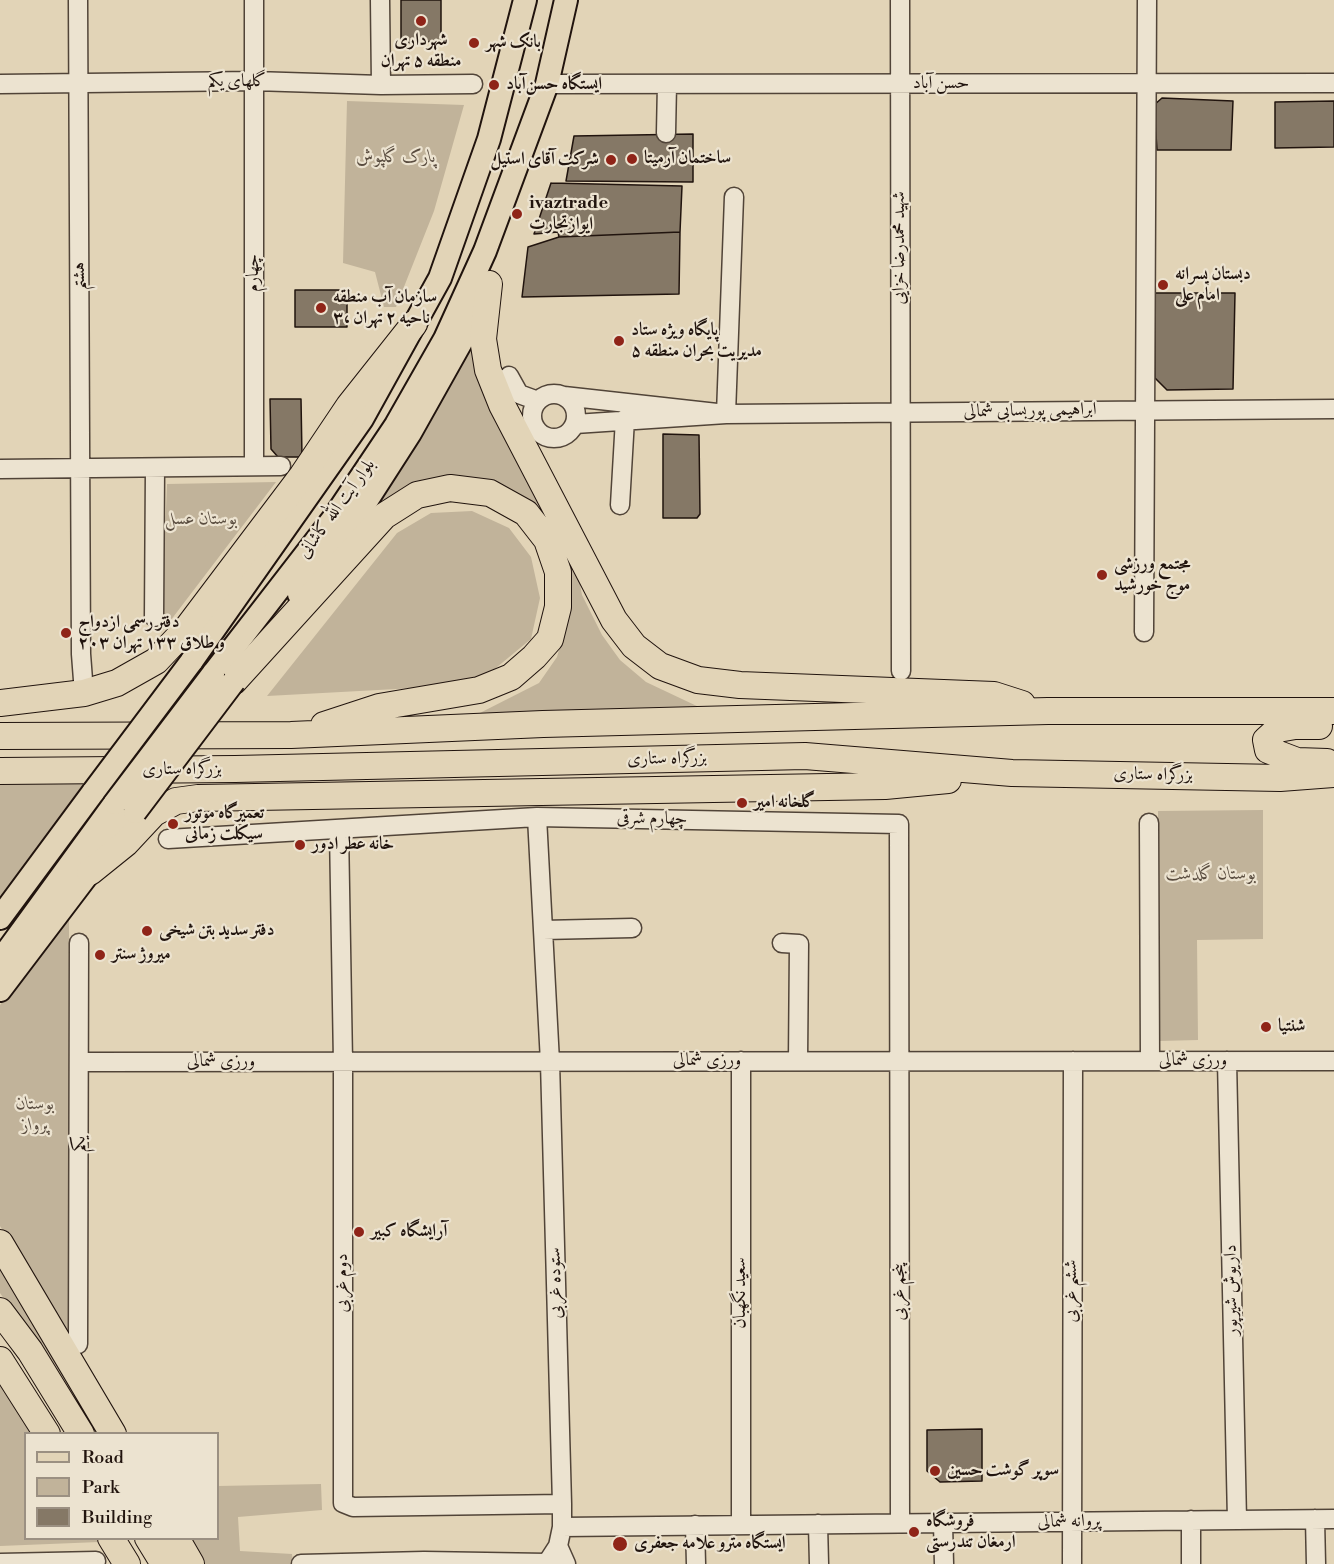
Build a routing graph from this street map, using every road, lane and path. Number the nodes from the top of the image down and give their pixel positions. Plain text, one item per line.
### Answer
1 (78, 0) edge
2 (254, 0) edge
3 (380, 0) edge
4 (525, 0) edge
5 (566, 0) edge
6 (900, 0) edge
7 (1147, 0) edge
8 (254, 81) junction
9 (79, 83) junction
10 (1146, 83) junction
11 (1334, 83) edge
12 (0, 84) edge
13 (473, 84) dead end
14 (547, 84) junction
15 (667, 84) junction
16 (900, 84) junction
17 (381, 85) junction
18 (666, 133) dead end
19 (734, 197) dead end
20 (485, 251) junction
21 (489, 284) junction
22 (414, 324) junction
23 (509, 376) dead end
24 (564, 396) junction
25 (538, 401) junction
26 (1334, 409) edge
27 (1145, 410) junction
28 (901, 413) junction
29 (726, 414) junction
30 (625, 419) junction
31 (574, 424) junction
32 (254, 466) junction
33 (281, 466) dead end
34 (155, 468) junction
35 (0, 469) edge
36 (81, 469) junction
37 (620, 505) dead end
38 (154, 617) dead end
39 (1144, 632) dead end
40 (901, 670) dead end
41 (223, 678) junction
42 (84, 693) junction
43 (0, 703) edge
44 (1048, 711) junction
45 (1334, 711) edge
46 (1334, 727) edge
47 (291, 735) junction
48 (0, 736) edge
49 (1334, 762) edge
50 (0, 771) edge
51 (1012, 773) junction
52 (1334, 774) edge
53 (125, 807) junction
54 (537, 817) junction
55 (1149, 823) dead end
56 (339, 830) junction
57 (168, 839) dead end
58 (90, 872) junction
59 (0, 918) edge
60 (632, 928) dead end
61 (543, 930) junction
62 (79, 943) dead end
63 (782, 944) dead end
64 (0, 961) edge
65 (0, 990) edge
66 (741, 1061) junction
67 (798, 1061) junction
68 (899, 1061) junction
69 (1073, 1061) junction
70 (1150, 1061) junction
71 (1227, 1061) junction
72 (1334, 1061) edge
73 (81, 1062) junction
74 (343, 1062) junction
75 (550, 1062) junction
76 (0, 1243) edge
77 (0, 1311) edge
78 (78, 1344) dead end
79 (0, 1360) edge
80 (46, 1432) edge
81 (80, 1432) edge
82 (112, 1432) edge
83 (562, 1504) junction
84 (1315, 1519) junction
85 (1334, 1519) edge
86 (1191, 1520) junction
87 (1237, 1520) junction
88 (1072, 1521) junction
89 (900, 1523) junction
90 (943, 1523) junction
91 (818, 1524) junction
92 (741, 1525) junction
93 (695, 1526) junction
94 (562, 1527) junction
95 (112, 1540) edge
96 (149, 1540) edge
97 (177, 1540) edge
98 (558, 1546) junction
99 (96, 1561) dead end
100 (0, 1563) edge
101 (59, 1563) edge
102 (424, 1563) edge
103 (547, 1563) edge
104 (127, 1564) edge
105 (164, 1564) edge
106 (191, 1564) edge
107 (301, 1564) edge
108 (566, 1564) edge
109 (696, 1564) edge
110 (819, 1564) edge
111 (944, 1564) edge
112 (1072, 1564) edge
113 (1191, 1564) edge
114 (1316, 1564) edge

1 - 9 street, هشتم
2 - 8 street, چهارم
3 - 17 street
4 - 22 main road, بلوار آیت الله کاشانی
5 - 14 main road, بلوار آیت الله کاشانی
6 - 16 street, شهید محمدرضا خزایی
7 - 10 street
8 - 9 street, گلهای یکم
8 - 17 street, گلهای یکم
8 - 32 street, چهارم
9 - 12 street, گلهای یکم
9 - 36 street, هشتم
10 - 11 street, حسن آباد
10 - 16 street, حسن آباد
10 - 27 street
13 - 17 street, گلهای یکم
14 - 15 street, حسن آباد
14 - 20 main road, بلوار آیت الله کاشانی
15 - 16 street, حسن آباد
15 - 18 street
16 - 28 street, شهید محمدرضا خزایی
19 - 29 street
20 - 21 main road
20 - 41 main road, بلوار آیت الله کاشانی
21 - 41 main road
21 - 44 highway
22 - 42 highway
22 - 59 main road, بلوار آیت الله کاشانی, bridge
23 - 25 street
24 - 25 street
24 - 29 street, ابراهیمی پوربسابی شمالی
24 - 31 street
25 - 31 street
26 - 27 street, ابراهیمی پوربسابی شمالی
27 - 28 street, ابراهیمی پوربسابی شمالی
27 - 39 street
28 - 29 street, ابراهیمی پوربسابی شمالی
28 - 40 street, شهید محمدرضا خزایی
29 - 30 street, ابراهیمی پوربسابی شمالی
30 - 31 street, ابراهیمی پوربسابی شمالی
30 - 37 street
32 - 33 street
32 - 34 street
34 - 36 street
34 - 38 street
35 - 36 street
36 - 42 street, هشتم
41 - 47 highway
41 - 53 main road, bridge
42 - 43 highway
44 - 45 highway, بزرگراه ستاری
44 - 47 highway, بزرگراه ستاری
46 - 49 highway
47 - 48 highway, بزرگراه ستاری
50 - 51 highway, بزرگراه ستاری
51 - 52 highway, بزرگراه ستاری
51 - 58 highway
53 - 58 main road
53 - 64 main road
54 - 56 street, چهارم شرقی
54 - 61 street, ستوده غربی
54 - 68 street, چهارم شرقی
55 - 70 street
56 - 57 street, چهارم شرقی
56 - 74 street, دوم غربی
58 - 65 main road
60 - 61 street
61 - 75 street, ستوده غربی
62 - 73 street, یکم
63 - 67 street
66 - 67 street, ورزی شمالی
66 - 75 street, ورزی شمالی
66 - 92 street, سعید نگهبان
67 - 68 street, ورزی شمالی
68 - 69 street, ورزی شمالی
68 - 89 street, پنجم غربی
69 - 70 street, ورزی شمالی
69 - 88 street, ششم غربی
70 - 71 street, ورزی شمالی
71 - 72 street, ورزی شمالی
71 - 87 street, داریوش شیرپور
73 - 74 street, ورزی شمالی
73 - 78 street, یکم
74 - 75 street, ورزی شمالی
74 - 83 street, دوم غربی
75 - 83 street, ستوده غربی
76 - 82 highway
77 - 81 highway
79 - 80 highway
83 - 94 street, ستوده غربی
84 - 85 street, پروانه شمالی
84 - 87 street, پروانه شمالی
84 - 114 street
86 - 87 street, پروانه شمالی
86 - 88 street, پروانه شمالی
86 - 113 street
88 - 90 street, پروانه شمالی
88 - 112 street, ششم غربی
89 - 90 street, پروانه شمالی
89 - 91 street, پروانه شمالی
90 - 111 street
91 - 92 street, پروانه شمالی
91 - 110 street
92 - 93 street, پروانه شمالی
93 - 94 street, پروانه شمالی
93 - 109 street
94 - 98 street, ستوده غربی
95 - 104 highway
96 - 105 highway
97 - 106 highway
98 - 103 street
98 - 108 street
99 - 101 street
100 - 101 street
102 - 103 street
102 - 107 street

